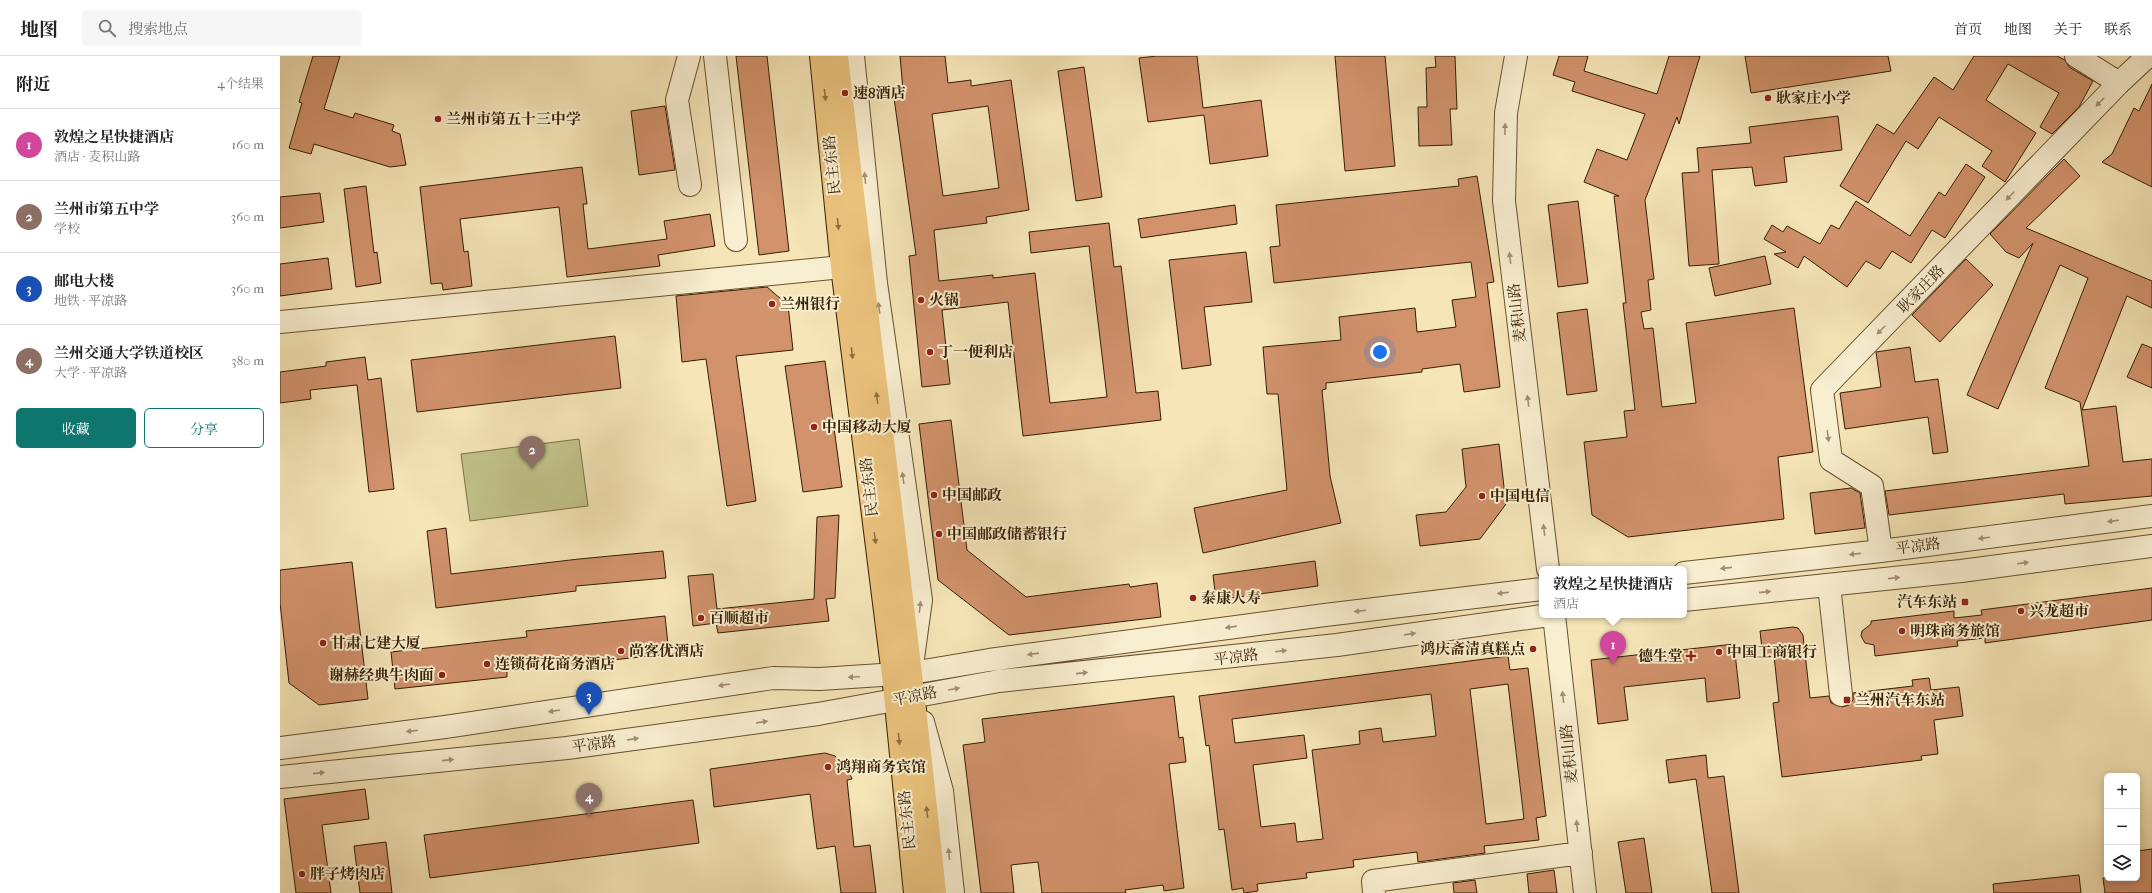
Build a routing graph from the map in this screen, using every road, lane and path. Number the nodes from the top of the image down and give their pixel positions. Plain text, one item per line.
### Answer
1 (688, 56) edge
2 (715, 56) edge
3 (821, 56) edge
4 (837, 56) edge
5 (853, 56) edge
6 (1516, 56) edge
7 (2076, 56) edge
8 (2148, 56) edge
9 (2119, 83) junction
10 (690, 186) dead end
11 (736, 240) dead end
12 (842, 267) junction
13 (280, 322) edge
14 (2152, 516) edge
15 (2152, 546) edge
16 (1881, 551) junction
17 (1548, 566) edge
18 (1687, 573) edge
19 (1829, 585) junction
20 (1539, 589) edge
21 (1687, 600) edge
22 (1539, 616) edge
23 (1554, 618) edge
24 (902, 674) junction
25 (1841, 695) dead end
26 (905, 698) junction
27 (280, 748) edge
28 (280, 777) edge
29 (1580, 853) junction
30 (915, 893) edge
31 (935, 893) edge
32 (953, 893) edge
33 (1374, 893) edge
34 (1585, 893) edge

1 - 10 street
2 - 11 street
3 -> 12 main road, 民主东路
24 -> 4 main road, 民主东路
24 -> 5 street, 民主东路
17 -> 6 street, 麦积山路
7 - 9 street
8 - 9 street, 耿家庄路
9 -> 16 street, 耿家庄路
12 - 13 street
12 -> 24 main road, 民主东路
14 -> 16 street, 平凉路
19 -> 15 street, 平凉路
16 -> 18 street, 平凉路
21 -> 19 street, 平凉路
19 - 25 street
20 -> 24 street, 平凉路
26 -> 22 street, 平凉路
29 -> 23 street, 麦积山路
24 - 26 main road, 民主东路
24 -> 27 street, 平凉路
28 -> 26 street, 平凉路
26 -> 30 main road, 民主东路
31 -> 26 main road, 民主东路
32 -> 26 street, 民主东路
29 - 33 street
29 - 34 street, 麦积山路

